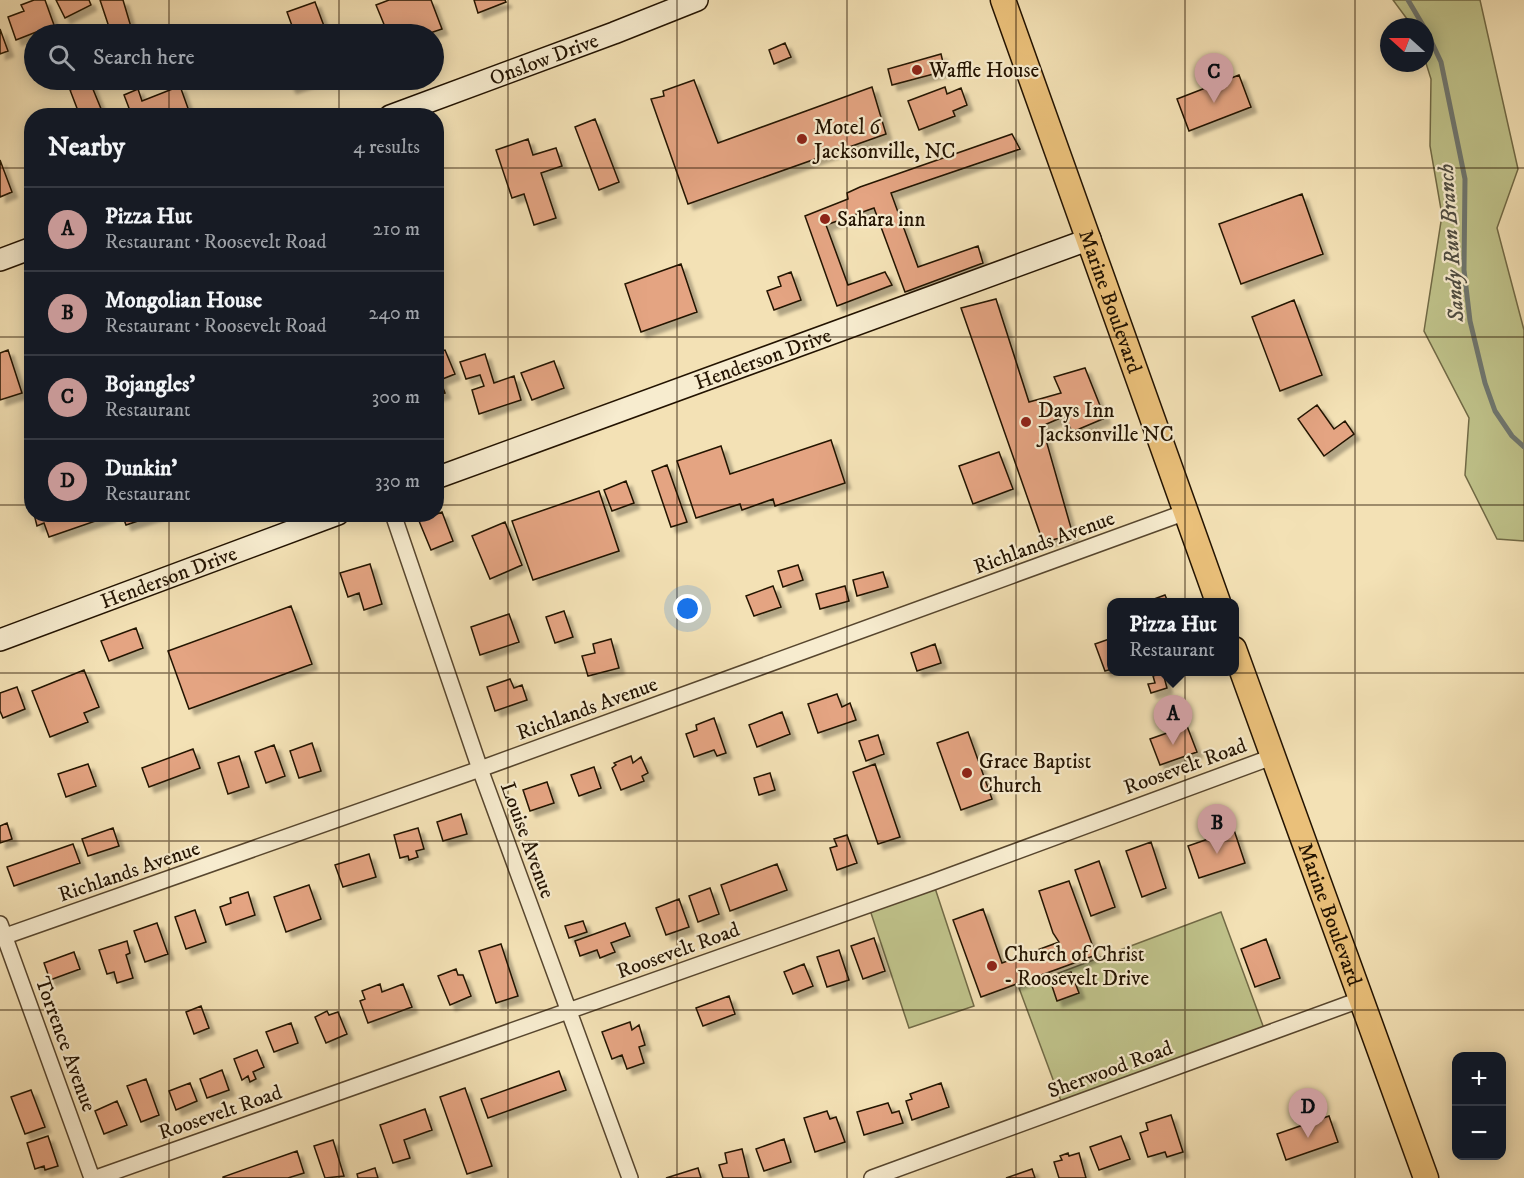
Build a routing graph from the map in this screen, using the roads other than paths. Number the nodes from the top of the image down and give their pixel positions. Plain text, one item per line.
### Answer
1 (697, 0) edge
2 (1003, 0) edge
3 (412, 108) edge
4 (1090, 239) junction
5 (24, 251) edge
6 (0, 260) edge
7 (444, 475) edge
8 (1186, 512) junction
9 (317, 522) edge
10 (396, 522) edge
11 (1216, 598) edge
12 (0, 640) edge
13 (1239, 663) edge
14 (1272, 757) junction
15 (480, 769) junction
16 (1, 933) edge
17 (1362, 999) junction
18 (569, 1012) junction
19 (94, 1178) edge
20 (630, 1178) edge
21 (872, 1178) edge
22 (1426, 1178) edge

1 - 3 main road, Onslow Drive
2 - 4 main road, Marine Boulevard
4 - 7 main road, Henderson Drive
4 - 8 main road, Marine Boulevard
5 - 6 main road
8 - 11 main road, Marine Boulevard
8 - 15 street, Richlands Avenue
9 - 12 main road, Henderson Drive
10 - 15 street, Louise Avenue
13 - 14 main road, Marine Boulevard
14 - 17 main road, Marine Boulevard
14 - 18 street, Roosevelt Road
15 - 16 street, Richlands Avenue
15 - 18 street, Louise Avenue
16 - 19 street, Torrence Avenue
17 - 21 street, Sherwood Road
17 - 22 main road, Marine Boulevard
18 - 19 street, Roosevelt Road
18 - 20 street, Louise Avenue

